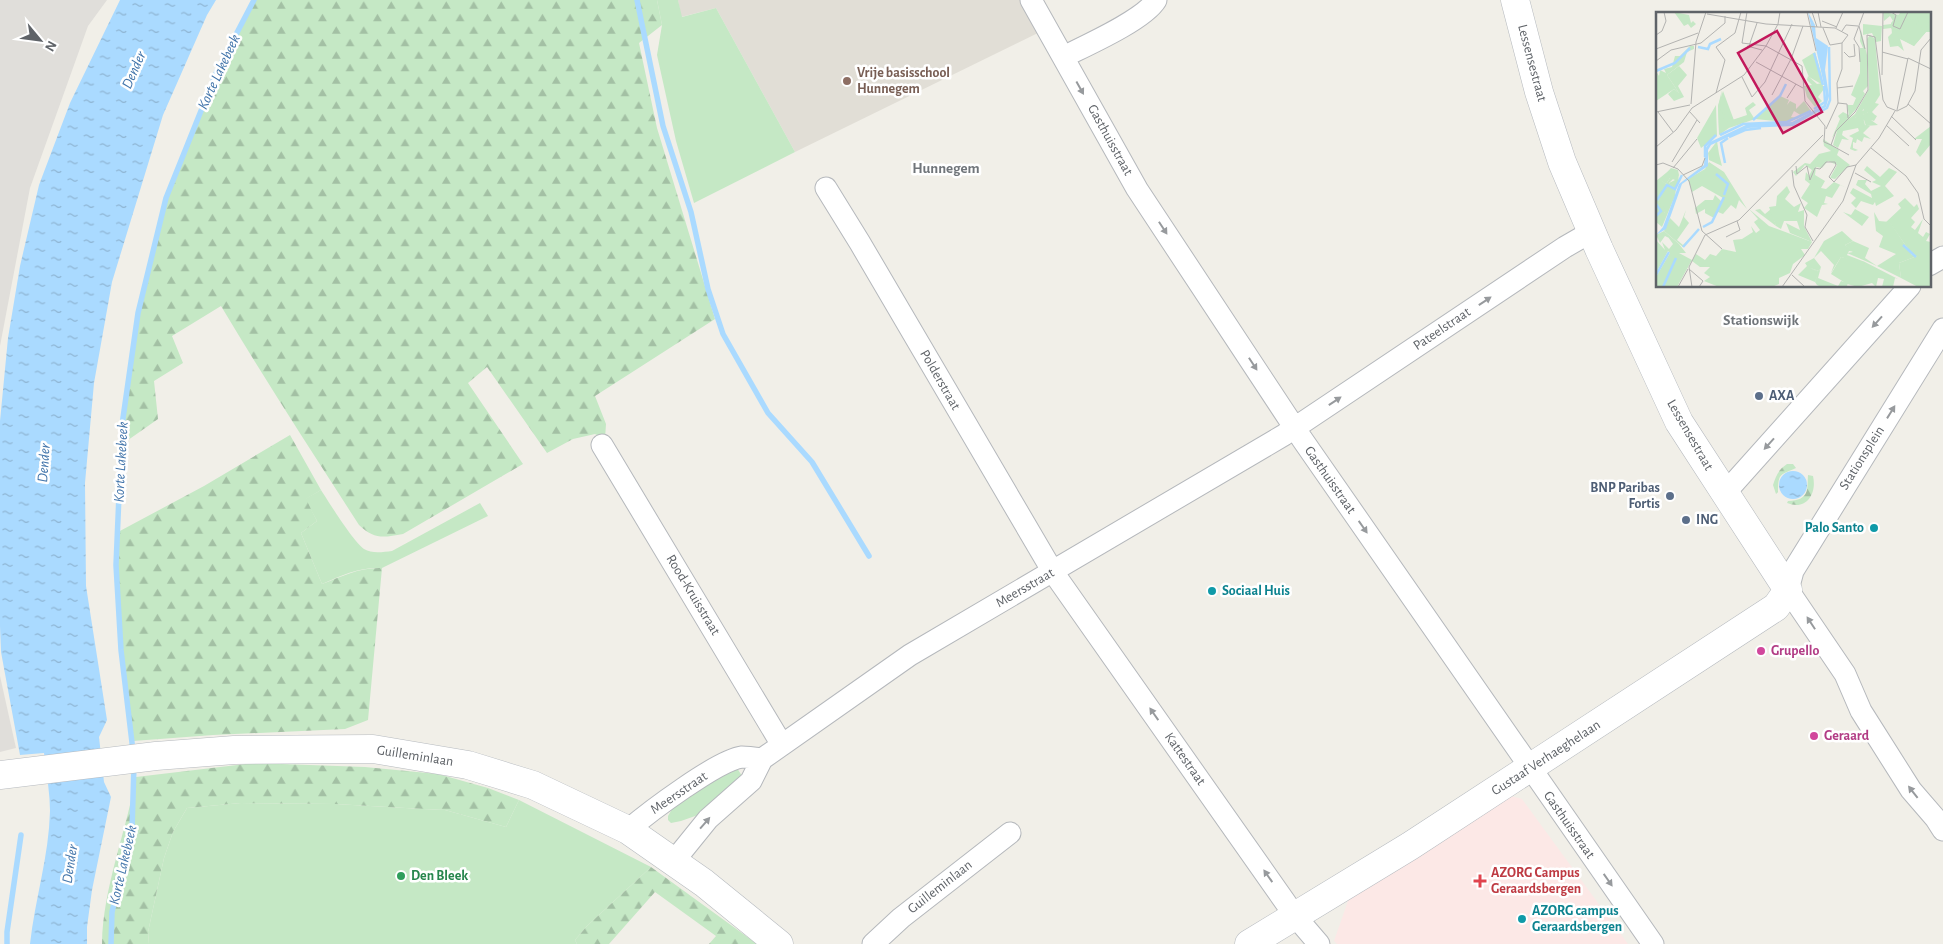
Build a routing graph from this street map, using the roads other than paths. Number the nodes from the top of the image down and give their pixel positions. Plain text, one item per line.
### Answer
1 (1031, 0) edge
2 (1156, 0) edge
3 (1516, 0) edge
4 (1063, 57) junction
5 (826, 188) dead end
6 (1591, 232) junction
7 (1943, 257) edge
8 (1930, 264) edge
9 (1930, 272) edge
10 (1943, 272) edge
11 (1908, 288) edge
12 (1943, 329) edge
13 (1295, 428) junction
14 (602, 445) dead end
15 (1725, 493) junction
16 (1053, 572) junction
17 (1788, 590) junction
18 (782, 745) junction
19 (762, 759) junction
20 (1530, 768) junction
21 (0, 775) edge
22 (628, 830) junction
23 (1943, 830) edge
24 (1010, 833) dead end
25 (674, 860) junction
26 (1295, 916) junction
27 (780, 944) edge
28 (873, 944) edge
29 (1249, 944) edge
30 (1319, 944) edge
31 (1653, 944) edge

1 - 4 street, Gasthuisstraat
2 - 4 street
3 - 6 main road, Lessensestraat
4 -> 13 street, Gasthuisstraat
5 - 16 street, Polderstraat
13 -> 6 street, Pateelstraat
6 - 15 main road, Lessensestraat
7 - 8 street
9 - 10 street
11 -> 15 street
17 -> 12 street, Stationsplein
13 - 16 street, Meersstraat
13 -> 20 street, Gasthuisstraat
14 - 18 street, Rood-Kruisstraat
15 - 17 main road, Lessensestraat
16 - 18 street, Meersstraat
26 -> 16 street, Kattestraat
17 - 20 main road, Gustaaf Verhaeghelaan
23 -> 17 street, Lessensestraat
18 - 19 street, Meersstraat
19 - 22 street, Meersstraat
25 -> 19 street, Meersstraat
20 - 26 main road, Gustaaf Verhaeghelaan
20 -> 31 street, Gasthuisstraat
21 - 22 main road, Guilleminlaan
22 - 25 main road, Guilleminlaan
24 - 28 street, Guilleminlaan
25 - 27 main road, Guilleminlaan
26 - 29 main road
26 - 30 street, Kattestraat

